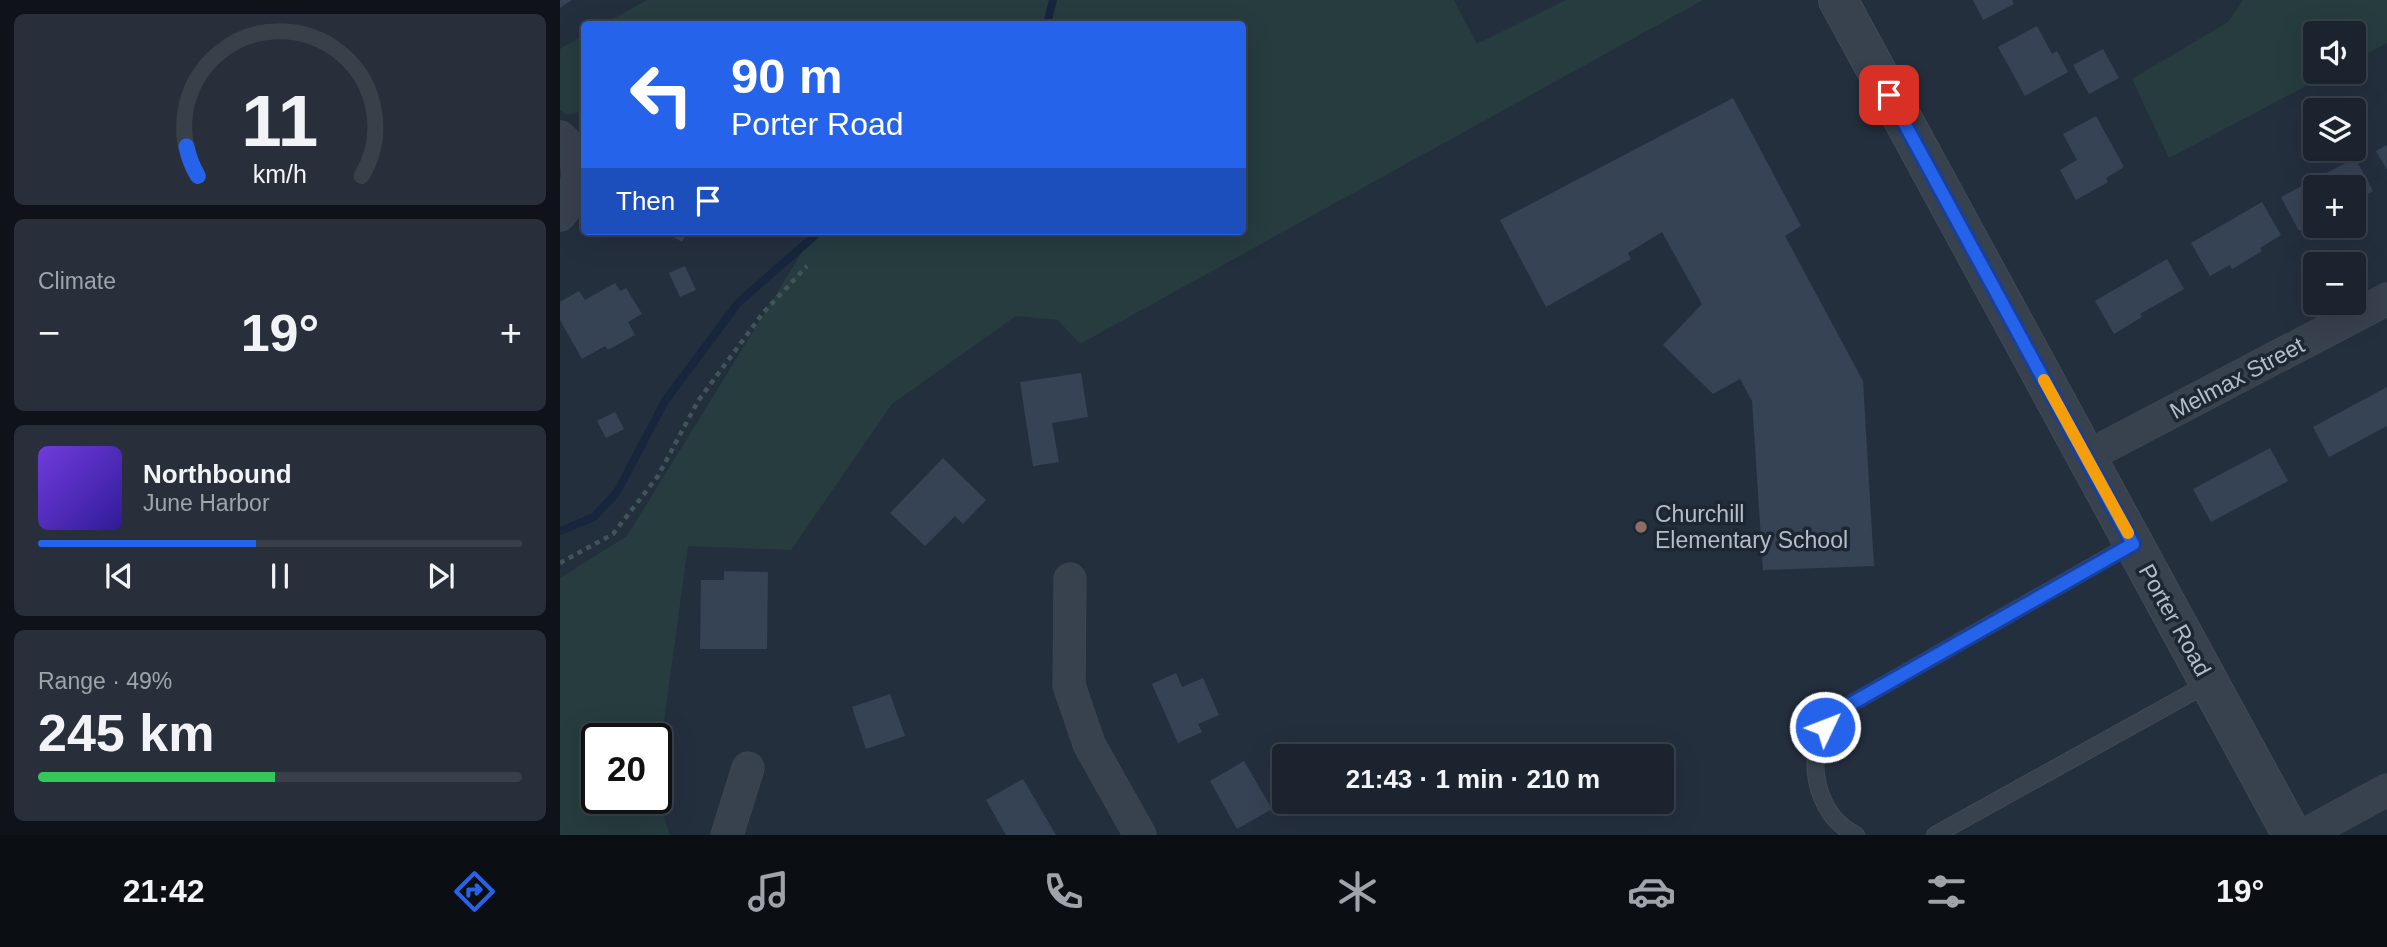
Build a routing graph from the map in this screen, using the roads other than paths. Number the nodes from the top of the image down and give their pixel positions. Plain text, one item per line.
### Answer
1 (1838, 0) edge
2 (560, 137) edge
3 (560, 215) edge
4 (2387, 299) edge
5 (2086, 457) junction
6 (2133, 544) junction
7 (1070, 579) dead end
8 (2209, 683) junction
9 (748, 768) dead end
10 (2387, 790) edge
11 (727, 835) edge
12 (1140, 835) edge
13 (1856, 835) edge
14 (1935, 835) edge
15 (2292, 835) edge
16 (2304, 835) edge

1 - 5 street, Porter Road
2 - 3 street
4 - 5 street, Melmax Street
5 - 6 street, Porter Road
6 - 8 street, Porter Road
6 - 13 lane
7 - 12 street
8 - 14 lane
8 - 15 street, Porter Road
9 - 11 street
10 - 16 street

